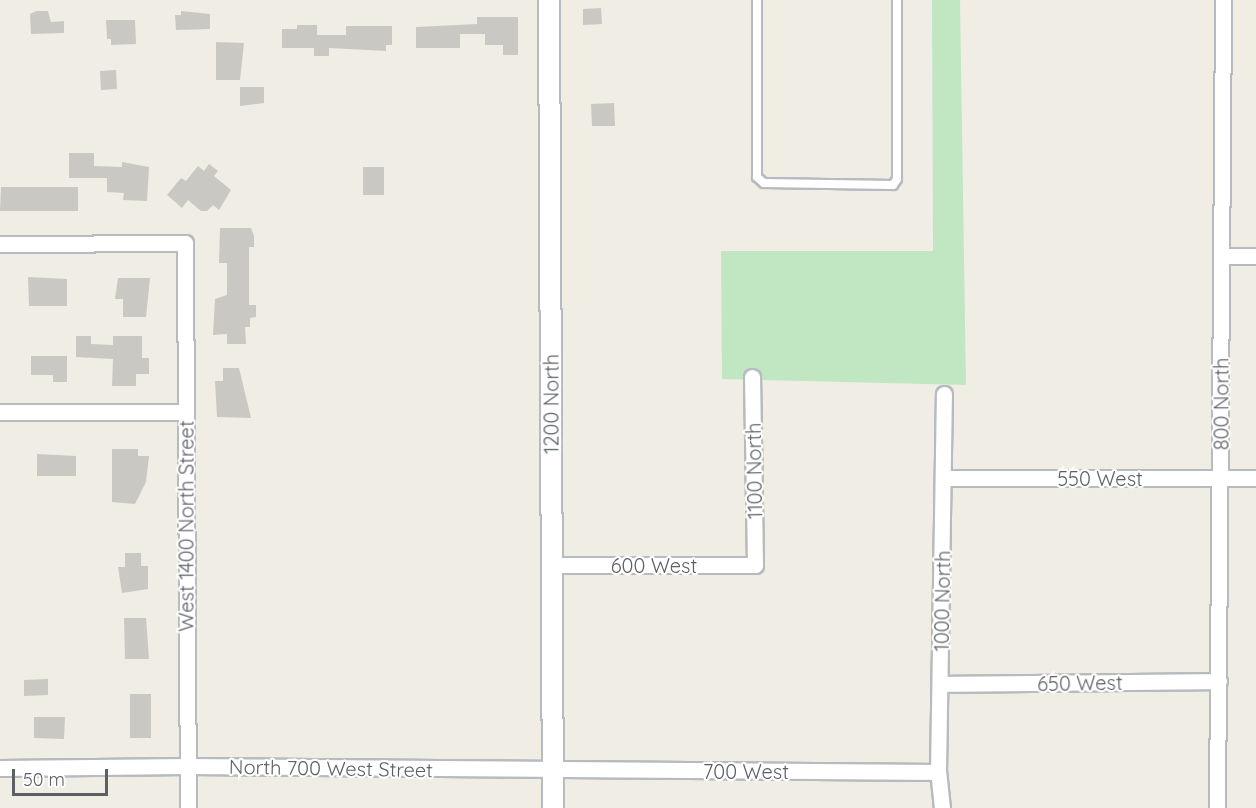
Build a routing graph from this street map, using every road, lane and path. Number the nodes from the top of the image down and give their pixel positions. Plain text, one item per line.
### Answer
1 (549, 0) edge
2 (757, 0) edge
3 (897, 0) edge
4 (1223, 0) edge
5 (0, 244) edge
6 (1222, 256) junction
7 (1256, 256) edge
8 (752, 377) dead end
9 (944, 394) dead end
10 (0, 412) edge
11 (186, 412) junction
12 (944, 478) junction
13 (1220, 478) junction
14 (1256, 478) edge
15 (552, 565) junction
16 (755, 565) joint
17 (1219, 681) junction
18 (941, 684) junction
19 (187, 766) junction
20 (0, 768) edge
21 (553, 771) junction
22 (938, 772) junction
23 (188, 808) edge
24 (553, 808) edge
25 (942, 808) edge
26 (1217, 808) edge

1 - 15 street, 1200 North
2 - 3 lane
4 - 6 street, 800 North
5 - 11 street, West 1400 North Street
6 - 7 street
6 - 13 street, 800 North
8 - 16 street, 1100 North
9 - 12 street, 1000 North
10 - 11 street
11 - 19 street, West 1400 North Street
12 - 13 street, 550 West
12 - 18 street, 1000 North
13 - 14 street, 550 West
13 - 17 street, 800 North
15 - 16 street, 600 West
15 - 21 street, 1200 North
17 - 18 street, 650 West
17 - 26 street, 800 North
18 - 22 street, 1000 North
19 - 20 street, North 700 West Street
19 - 21 street, North 700 West Street
19 - 23 street, West 1400 North Street
21 - 22 street, 700 West
21 - 24 street, 1200 North
22 - 25 street, 1000 North

